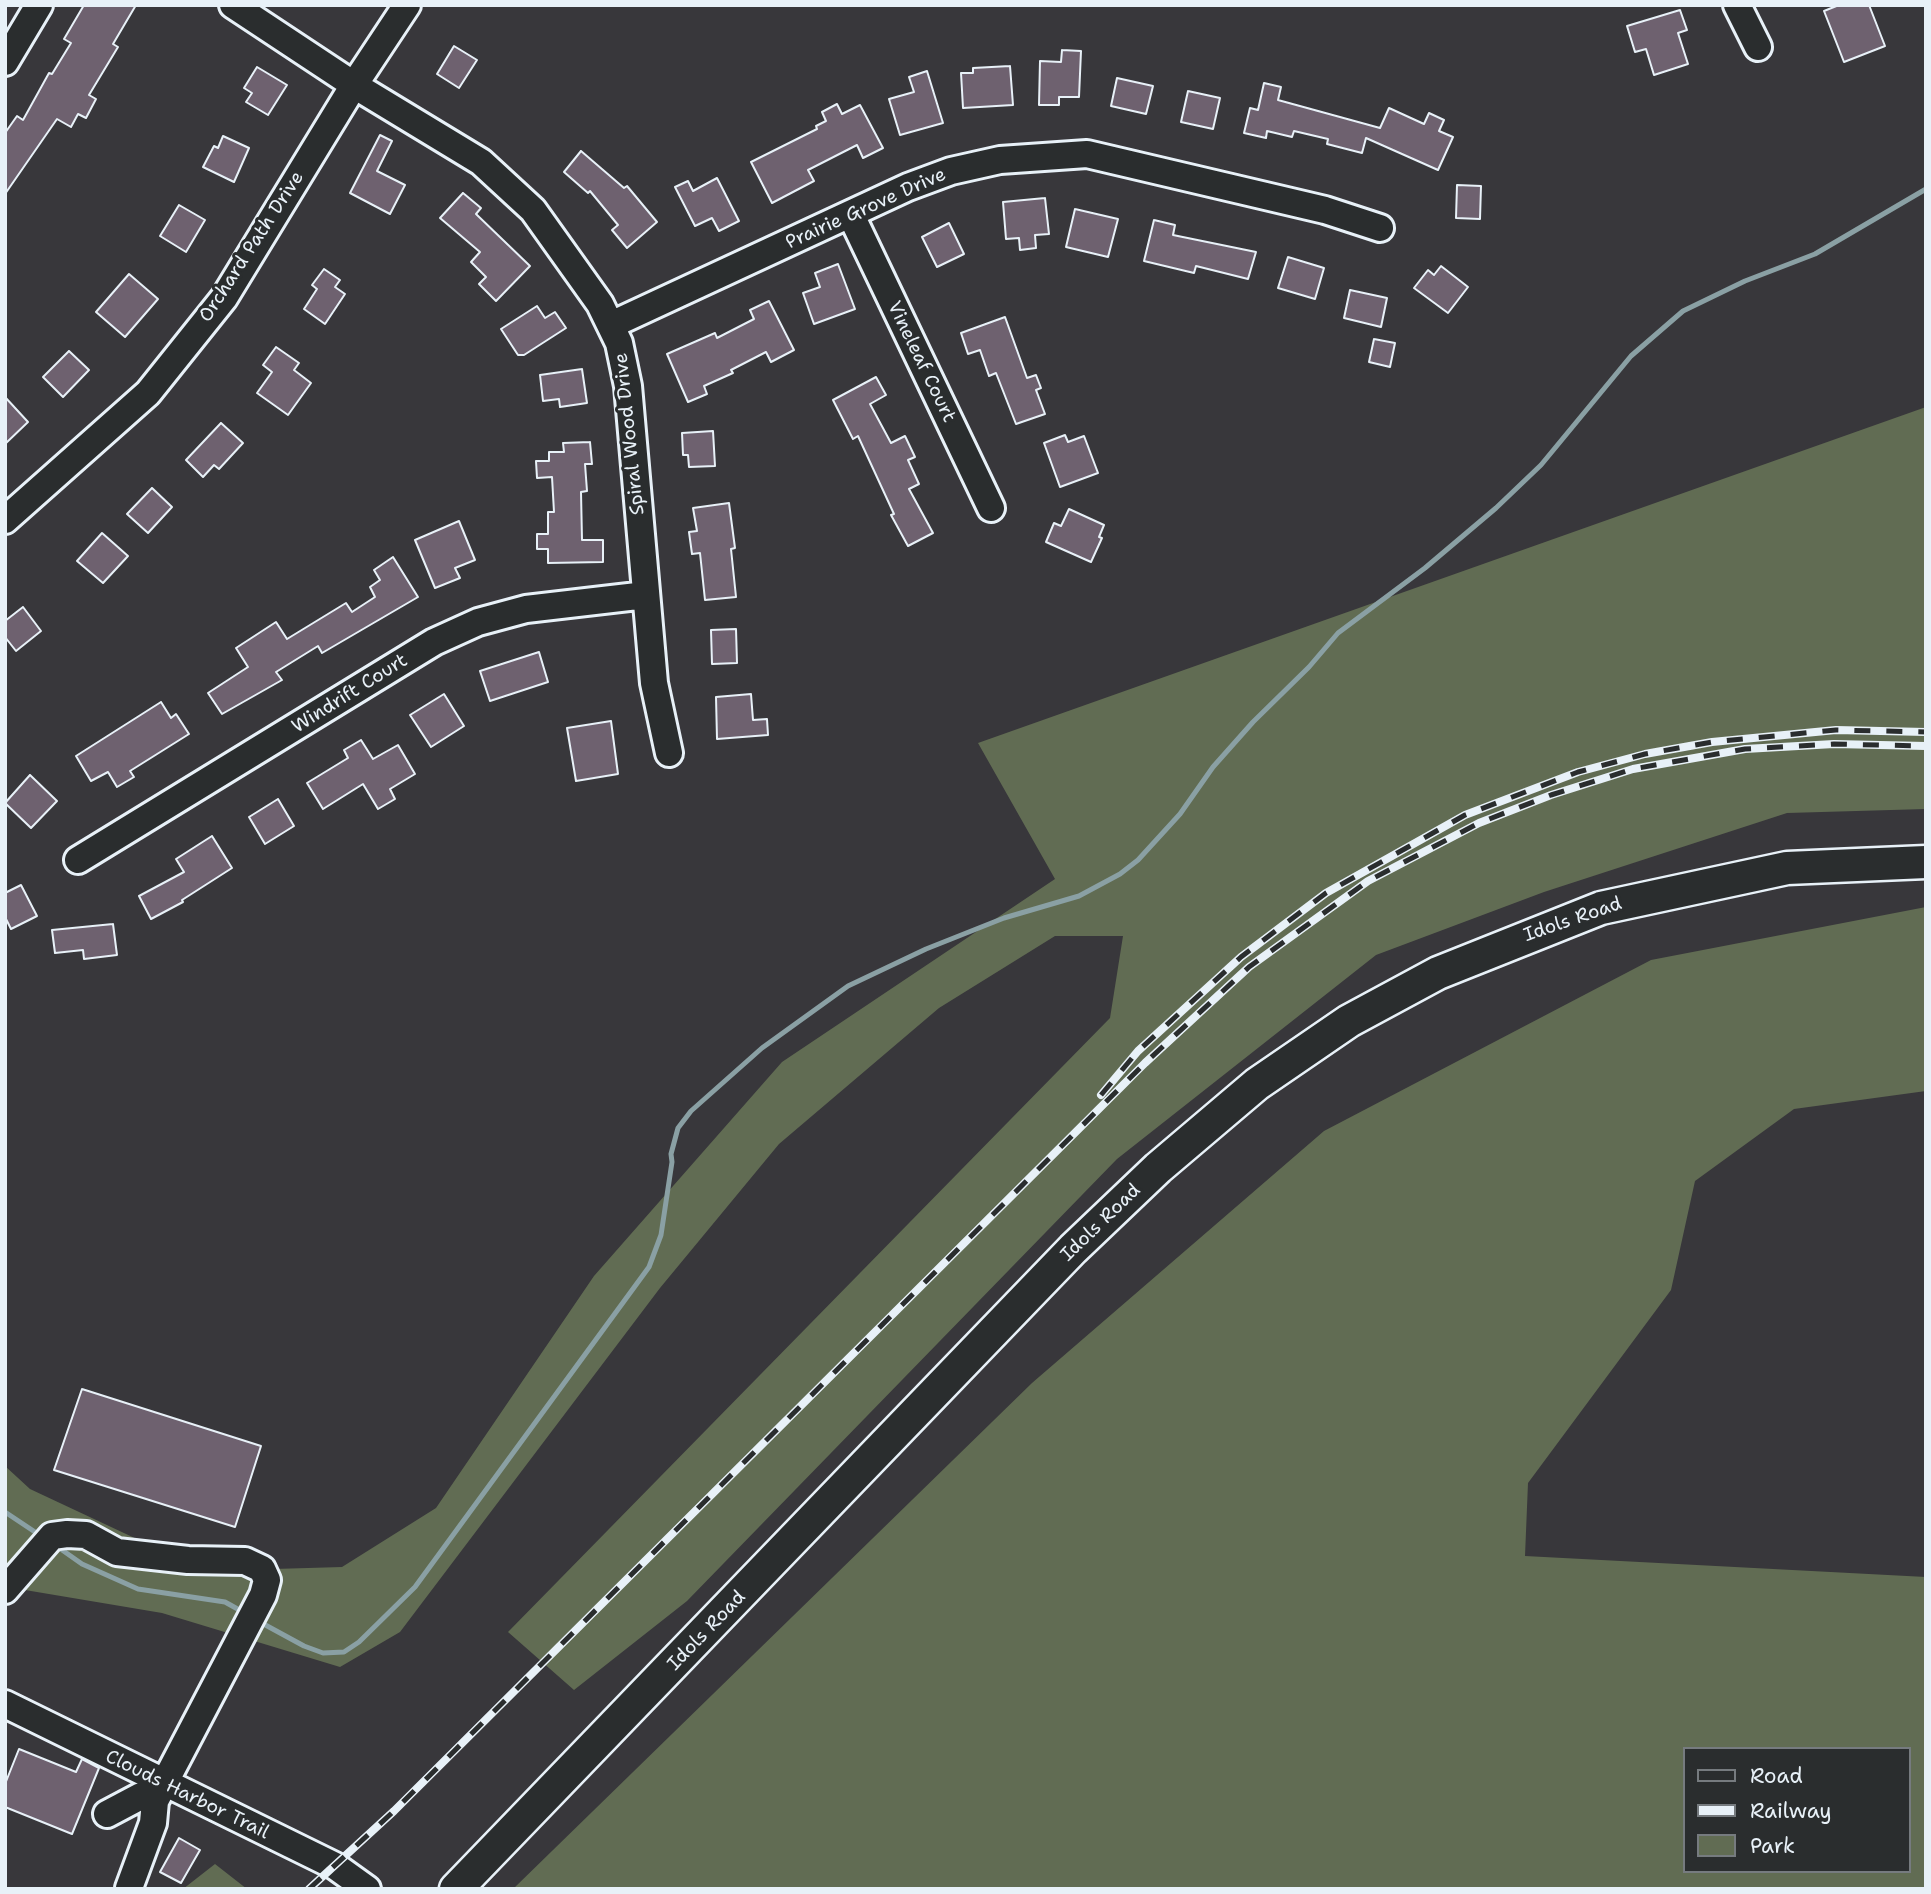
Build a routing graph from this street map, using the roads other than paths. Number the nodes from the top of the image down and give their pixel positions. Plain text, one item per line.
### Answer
1 (39, 5) edge
2 (233, 5) edge
3 (407, 5) edge
4 (1737, 5) edge
5 (14, 28) edge
6 (1758, 47) dead end
7 (5, 62) edge
8 (354, 85) junction
9 (851, 215) junction
10 (1380, 228) dead end
11 (611, 325) junction
12 (991, 508) dead end
13 (5, 520) edge
14 (646, 595) junction
15 (670, 753) dead end
16 (78, 860) dead end
17 (1926, 862) edge
18 (5, 1590) edge
19 (5, 1704) edge
20 (160, 1793) junction
21 (107, 1814) dead end
22 (129, 1888) edge
23 (368, 1889) edge
24 (456, 1889) edge

1 - 5 street
2 - 8 street, Spiral Wood Drive
3 - 8 street, Orchard Path Drive
4 - 6 street
5 - 7 street
8 - 11 street, Spiral Wood Drive
8 - 13 street, Orchard Path Drive
9 - 10 street, Prairie Grove Drive
9 - 11 street, Prairie Grove Drive
9 - 12 street, Vineleaf Court
11 - 14 street, Spiral Wood Drive
14 - 15 street, Spiral Wood Drive
14 - 16 street, Windrift Court
17 - 24 main road, Idols Road
18 - 20 street
19 - 20 street, Clouds Harbor Trail
20 - 21 street
20 - 22 street
20 - 23 street, Clouds Harbor Trail

